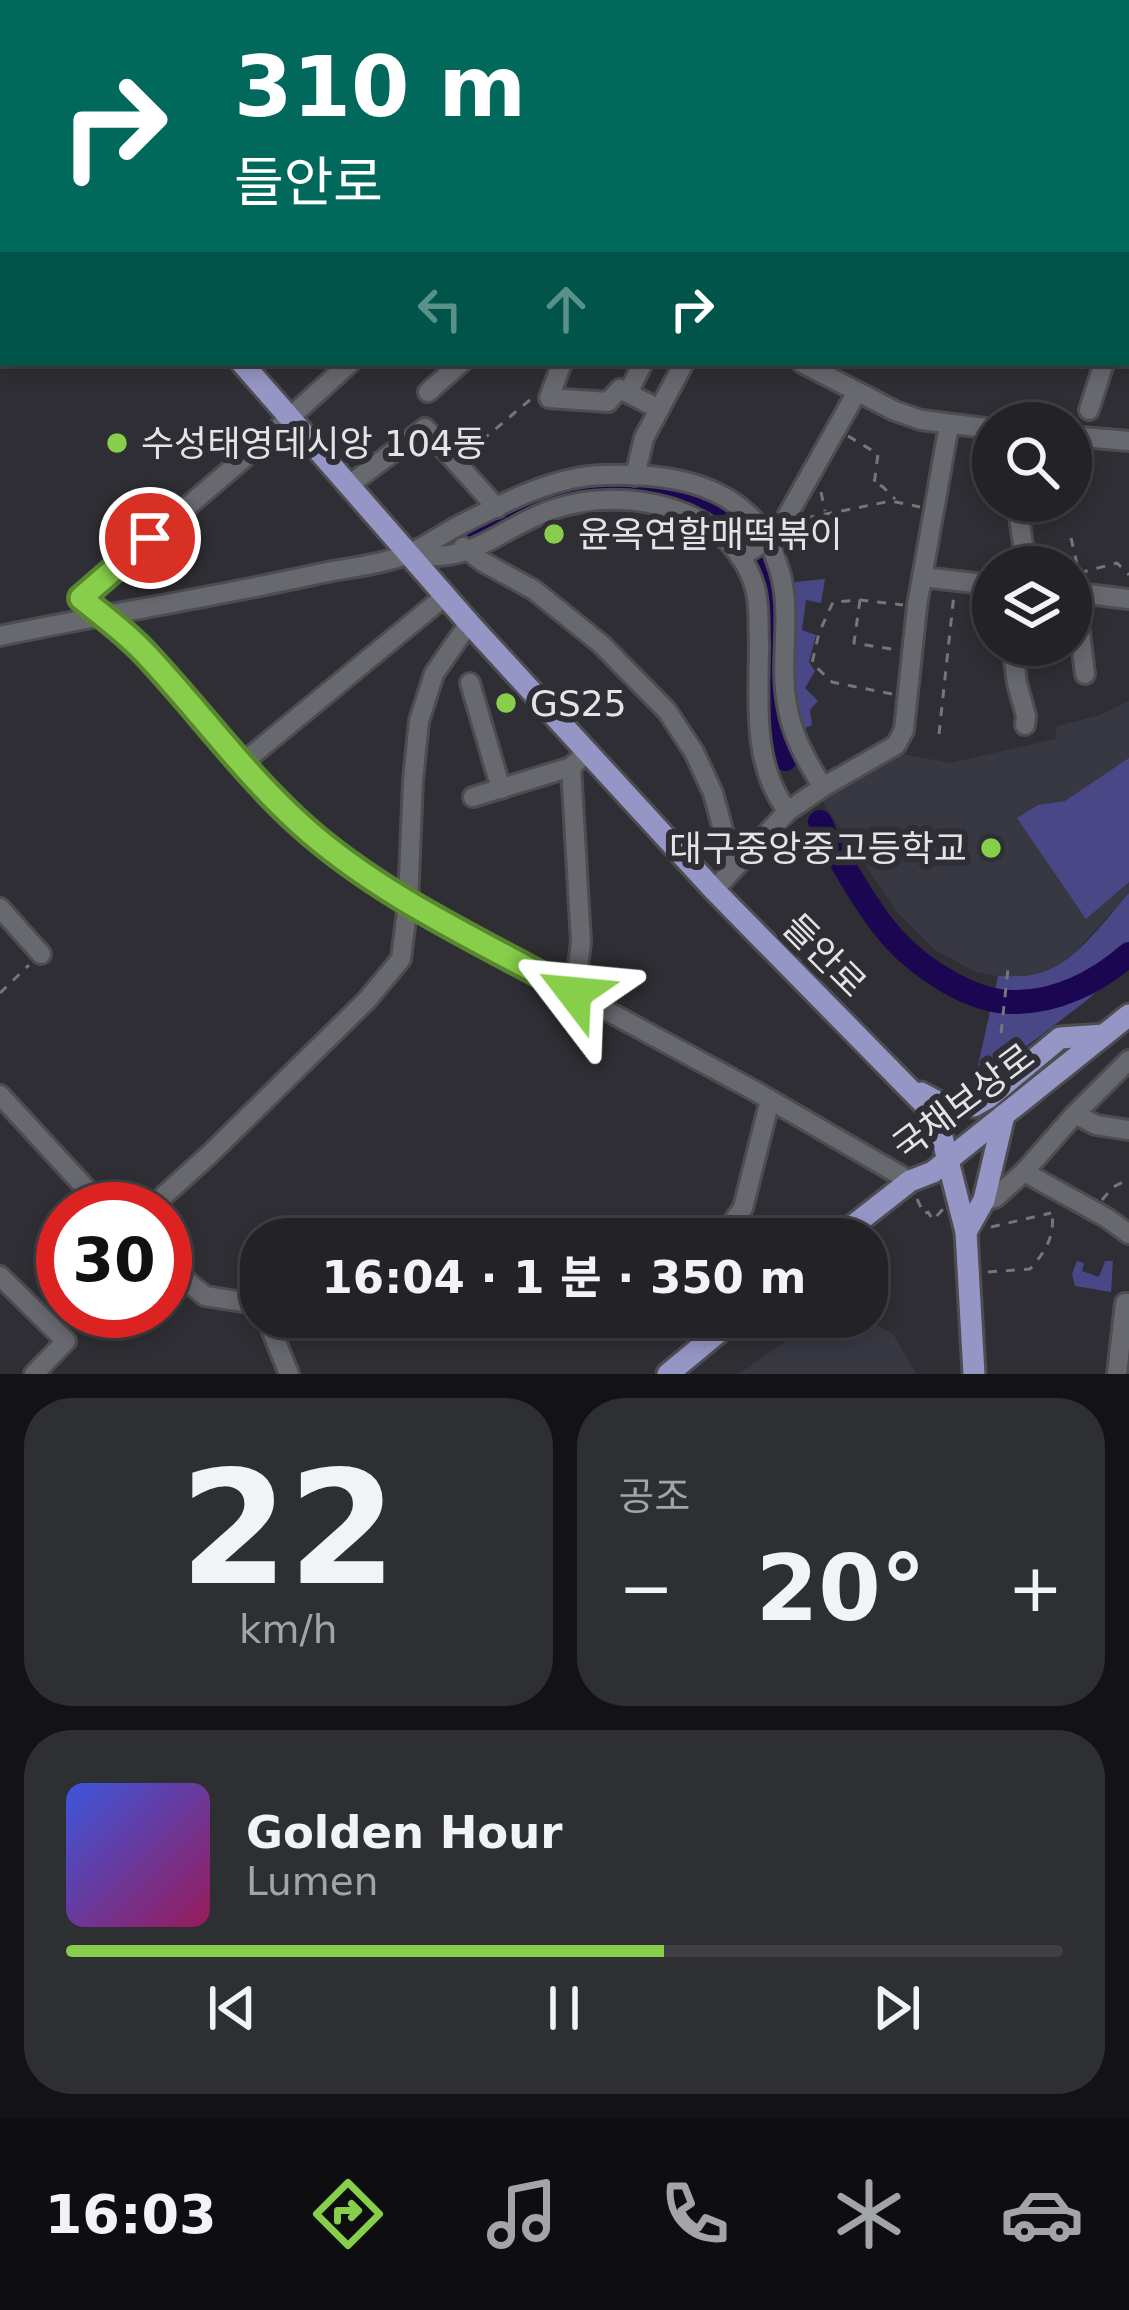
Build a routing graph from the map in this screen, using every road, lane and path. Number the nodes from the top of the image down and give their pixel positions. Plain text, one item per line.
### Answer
1 (245, 366) edge
2 (347, 366) edge
3 (458, 366) edge
4 (561, 366) edge
5 (642, 366) edge
6 (682, 366) edge
7 (808, 366) edge
8 (1103, 366) edge
9 (428, 392) dead end
10 (857, 392) junction
11 (628, 393) junction
12 (549, 398) junction
13 (1092, 402) edge
14 (658, 409) junction
15 (289, 419) junction
16 (949, 425) junction
17 (972, 427) edge
18 (836, 429) junction
19 (1092, 438) edge
20 (1129, 441) edge
21 (456, 462) junction
22 (635, 476) junction
23 (348, 486) junction
24 (896, 502) junction
25 (497, 508) junction
26 (934, 509) junction
27 (467, 522) junction
28 (775, 532) junction
29 (1071, 538) dead end
30 (467, 553) junction
31 (409, 554) junction
32 (741, 557) junction
33 (1129, 575) edge
34 (922, 577) junction
35 (956, 580) junction
36 (972, 582) edge
37 (1092, 594) edge
38 (445, 596) junction
39 (1129, 599) edge
40 (860, 600) junction
41 (917, 606) junction
42 (100, 614) junction
43 (469, 623) junction
44 (0, 635) edge
45 (911, 652) junction
46 (1015, 666) edge
47 (1083, 666) edge
48 (1084, 674) dead end
49 (470, 683) dead end
50 (908, 695) junction
51 (1025, 724) dead end
52 (939, 734) dead end
53 (579, 760) junction
54 (240, 765) junction
55 (823, 787) junction
56 (501, 789) junction
57 (473, 797) dead end
58 (786, 813) junction
59 (734, 867) junction
60 (714, 890) junction
61 (408, 903) junction
62 (0, 908) edge
63 (41, 954) joint
64 (1009, 969) dead end
65 (0, 993) edge
66 (574, 993) junction
67 (1129, 1015) edge
68 (1001, 1033) dead end
69 (1104, 1034) junction
70 (1129, 1060) edge
71 (907, 1085) junction
72 (0, 1095) edge
73 (770, 1100) junction
74 (1004, 1114) junction
75 (1075, 1114) junction
76 (1129, 1130) edge
77 (947, 1161) junction
78 (1024, 1172) junction
79 (1129, 1179) edge
80 (910, 1181) junction
81 (80, 1182) edge
82 (179, 1182) edge
83 (984, 1200) junction
84 (1093, 1210) junction
85 (736, 1218) edge
86 (863, 1218) edge
87 (967, 1231) junction
88 (1129, 1234) edge
89 (969, 1274) junction
90 (0, 1276) edge
91 (192, 1285) edge
92 (240, 1302) edge
93 (1129, 1303) edge
94 (274, 1338) edge
95 (698, 1338) edge
96 (34, 1374) edge
97 (289, 1374) edge
98 (668, 1374) edge
99 (974, 1374) edge
100 (1117, 1374) edge

1 - 15 main road, 들안로
2 - 15 street
3 - 9 street
4 - 12 street
5 - 11 street
6 - 14 street
7 - 10 street
8 - 13 street
10 - 16 street
10 - 18 street
11 - 12 street
11 - 14 street
12 - 21 path
14 - 22 street
15 - 23 main road, 들안로
15 - 42 street
16 - 17 street
16 - 26 street
18 - 24 path
18 - 28 street
19 - 20 street
21 - 23 street
21 - 25 street
22 - 25 street
22 - 28 street
23 - 31 main road, 들안로
24 - 26 path
24 - 28 path
25 - 27 street
26 - 34 street
27 - 30 street
27 - 31 street
28 - 32 street
28 - 55 street
29 - 33 path
30 - 31 street
30 - 32 street
30 - 59 street
31 - 38 main road, 들안로
31 - 42 street
32 - 58 street
34 - 35 street
34 - 41 street
35 - 36 street
35 - 52 path
37 - 39 street
38 - 43 main road, 들안로
38 - 54 street
40 - 41 path
40 - 45 path
40 - 50 path
41 - 45 street
42 - 44 street
42 - 54 street
43 - 53 main road, 들안로
43 - 61 street
45 - 50 street
46 - 51 street
47 - 48 street
49 - 56 street
50 - 55 street
53 - 56 street
53 - 60 main road, 들안로
53 - 66 street
54 - 61 street
55 - 58 street
56 - 57 street
58 - 59 street
59 - 60 street
60 - 71 main road, 들안로
61 - 66 street
61 - 82 street
62 - 63 street
63 - 65 path
64 - 68 path
66 - 73 street
67 - 69 main road, 국채보상로
69 - 71 main road
69 - 74 main road, 국채보상로
70 - 75 street
71 - 77 main road, 들안로
72 - 81 street
73 - 80 street
73 - 85 street
74 - 77 main road, 국채보상로
74 - 83 main road
75 - 76 street
75 - 78 street
77 - 80 main road, 국채보상로
77 - 87 main road, 들안로
78 - 83 street
78 - 84 street
79 - 84 path
80 - 86 main road, 국채보상로
83 - 87 main road
84 - 88 street
87 - 89 main road, 들안로
87 - 89 path
89 - 99 main road, 들안로
90 - 96 street
91 - 92 street
93 - 100 street
94 - 97 street
95 - 98 main road

